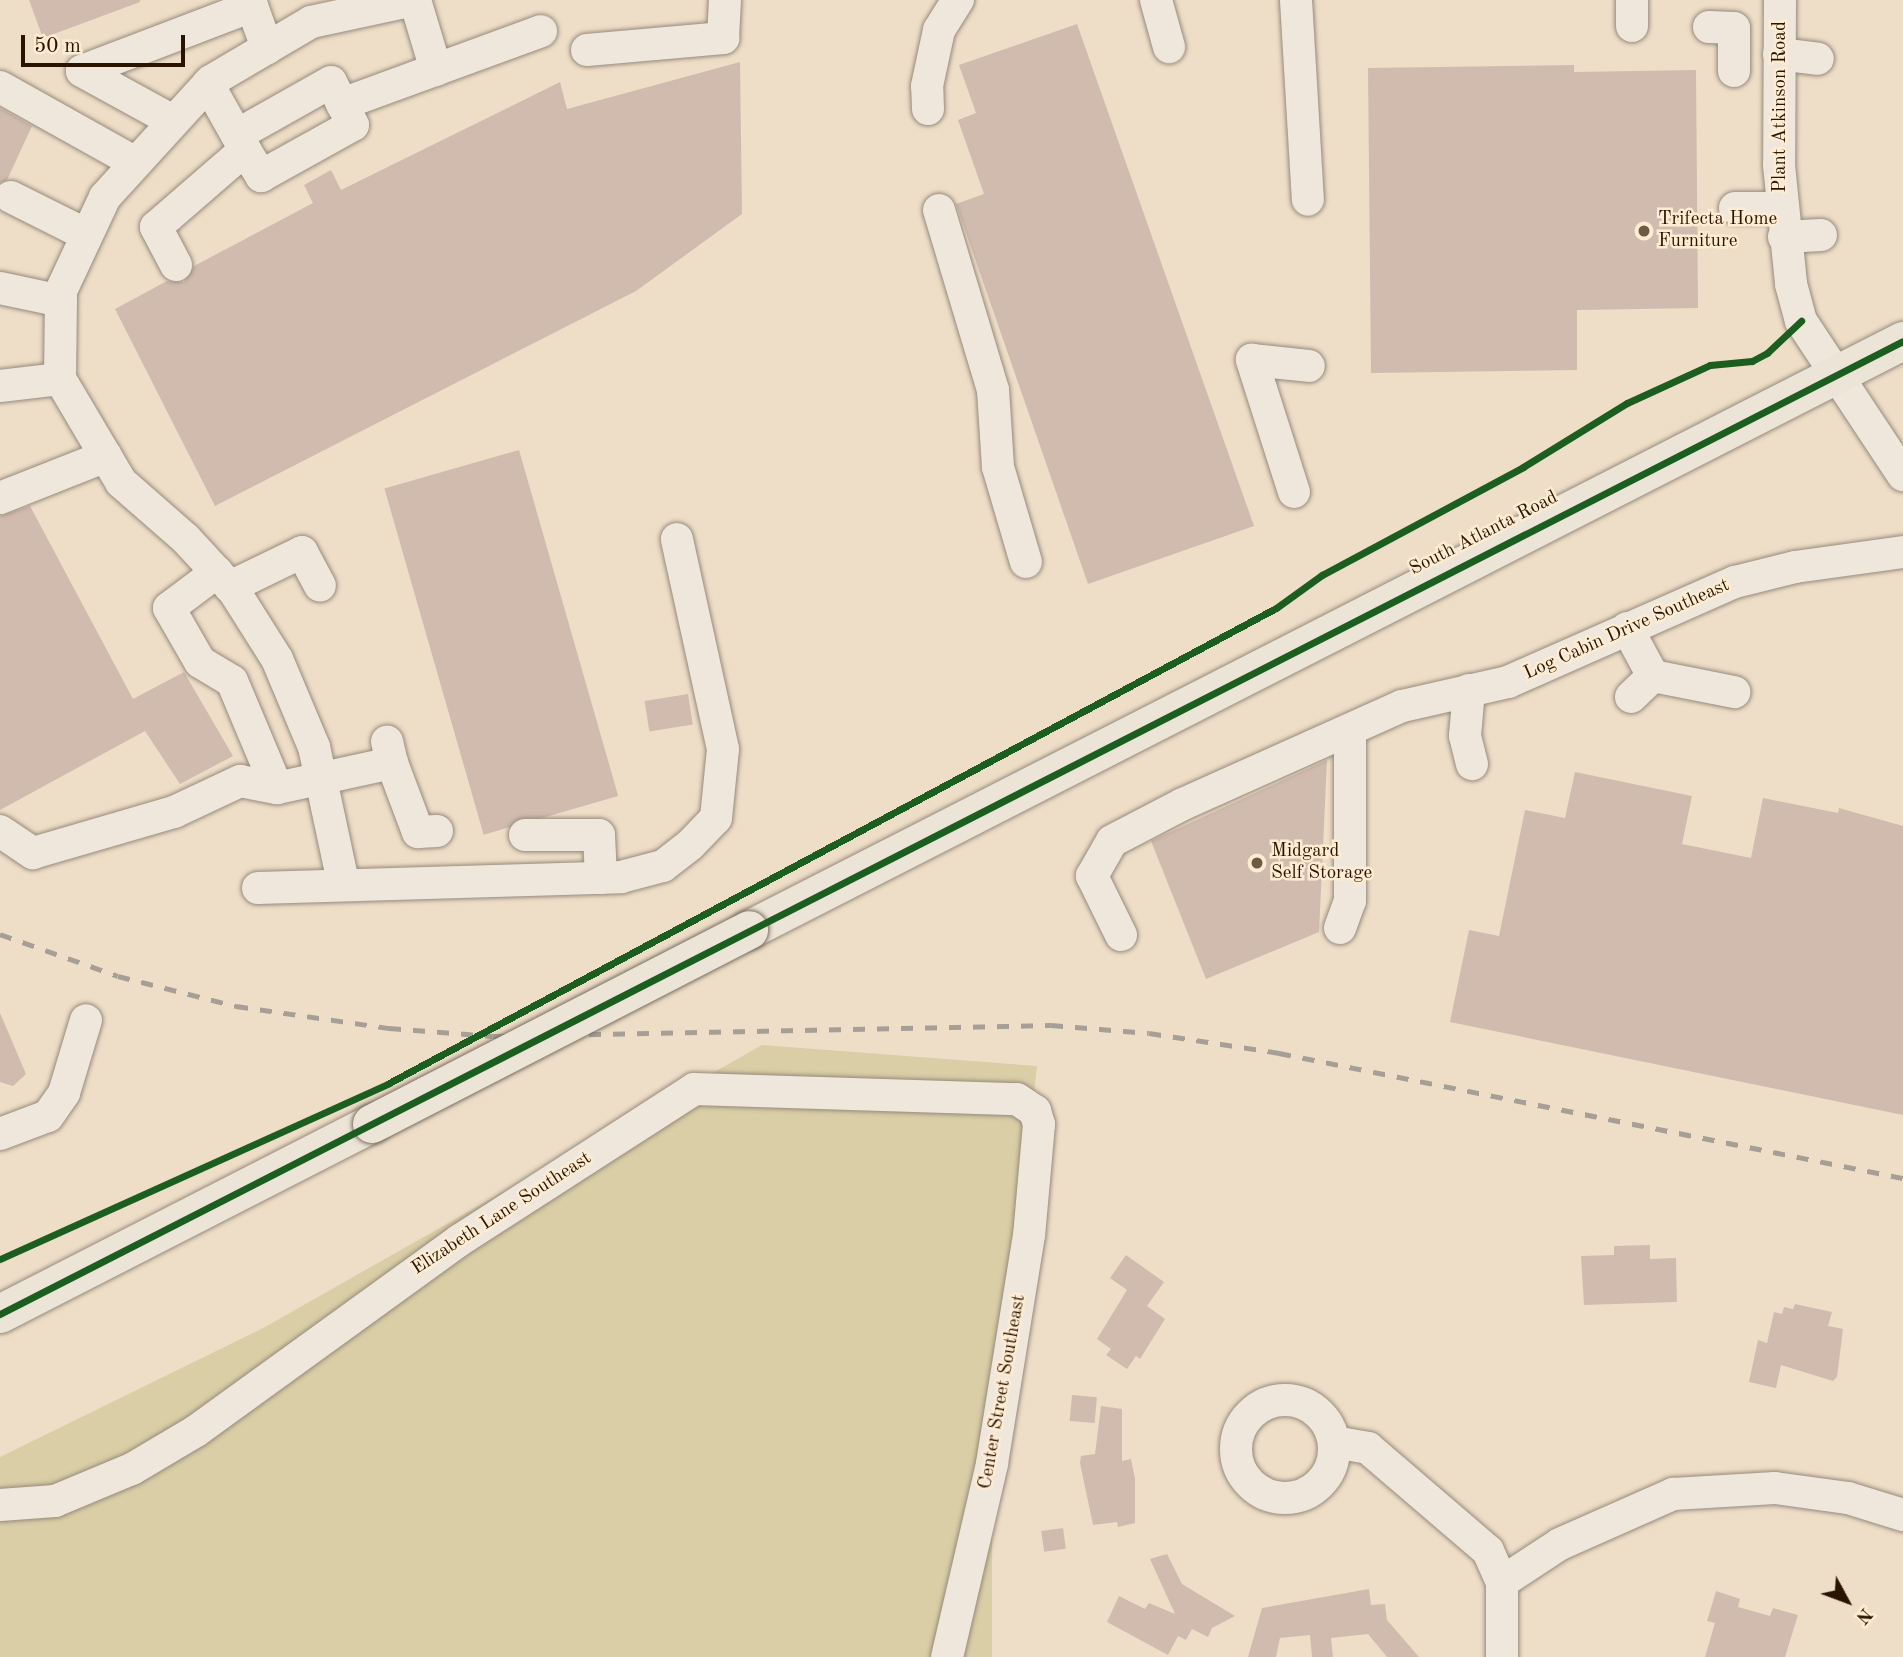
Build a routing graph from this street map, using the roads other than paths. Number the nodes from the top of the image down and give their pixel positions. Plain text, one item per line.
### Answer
1 (414, 0) edge
2 (725, 0) edge
3 (957, 0) edge
4 (1156, 0) edge
5 (1296, 0) edge
6 (1780, 0) edge
7 (1709, 27) dead end
8 (541, 32) dead end
9 (1168, 47) dead end
10 (267, 48) junction
11 (587, 50) dead end
12 (1779, 54) junction
13 (1818, 59) dead end
14 (436, 69) junction
15 (208, 84) junction
16 (0, 87) edge
17 (1778, 88) junction
18 (342, 104) junction
19 (928, 108) dead end
20 (173, 121) junction
21 (242, 142) junction
22 (134, 162) junction
23 (11, 197) dead end
24 (1308, 200) dead end
25 (1735, 208) dead end
26 (939, 210) dead end
27 (1783, 223) junction
28 (85, 234) junction
29 (1821, 235) dead end
30 (176, 265) dead end
31 (0, 288) edge
32 (61, 301) junction
33 (1903, 341) edge
34 (1309, 366) dead end
35 (1836, 374) junction
36 (60, 379) junction
37 (0, 386) edge
38 (106, 456) junction
39 (1903, 475) edge
40 (1294, 492) dead end
41 (0, 498) edge
42 (677, 539) dead end
43 (1903, 552) edge
44 (1026, 562) dead end
45 (224, 580) junction
46 (320, 586) dead end
47 (1627, 628) junction
48 (1473, 690) junction
49 (1734, 692) dead end
50 (1350, 731) junction
51 (1472, 764) dead end
52 (320, 776) junction
53 (277, 788) junction
54 (0, 831) edge
55 (437, 831) dead end
56 (525, 835) dead end
57 (601, 878) junction
58 (343, 882) junction
59 (258, 888) dead end
60 (1340, 928) dead end
61 (1121, 935) dead end
62 (86, 1020) dead end
63 (1039, 1124) joint
64 (0, 1134) edge
65 (0, 1314) edge
66 (1334, 1442) dead end
67 (0, 1505) edge
68 (1903, 1515) edge
69 (1502, 1582) junction
70 (947, 1657) edge
71 (1502, 1657) edge

1 - 10 street
1 - 14 street
2 - 11 street
3 - 19 street
4 - 9 street
5 - 24 street
6 - 12 street, Plant Atkinson Road
7 - 17 street
8 - 14 street
10 - 15 street
10 - 20 street
12 - 13 street
12 - 17 street, Plant Atkinson Road
14 - 18 street
15 - 20 street
15 - 21 street
16 - 22 street
17 - 27 street, Plant Atkinson Road
18 - 21 street
18 - 21 street
20 - 22 street
21 - 30 street
22 - 28 street
23 - 28 street
25 - 27 street
26 - 44 street
27 - 29 street
27 - 35 street, Plant Atkinson Road
28 - 32 street
31 - 32 street
32 - 36 street
33 - 35 main road, South Atlanta Road
34 - 40 street
35 - 39 street, Plant Atkinson Road
35 - 65 main road, South Atlanta Road, bridge
36 - 37 street
36 - 38 street
38 - 41 street
38 - 45 street
42 - 57 street
43 - 47 street, Log Cabin Drive Southeast
45 - 46 street
45 - 52 street
45 - 53 street
47 - 48 street, Log Cabin Drive Southeast
47 - 49 street
48 - 50 street, Log Cabin Drive Southeast
48 - 51 street
50 - 60 street
50 - 61 street, Log Cabin Drive Southeast
52 - 53 street
52 - 55 street
52 - 58 street
53 - 54 street
56 - 57 street
57 - 58 street
58 - 59 street
62 - 64 street
63 - 67 street, Elizabeth Lane Southeast
63 - 70 street, Center Street Southeast
66 - 69 street
68 - 69 street
69 - 71 street

